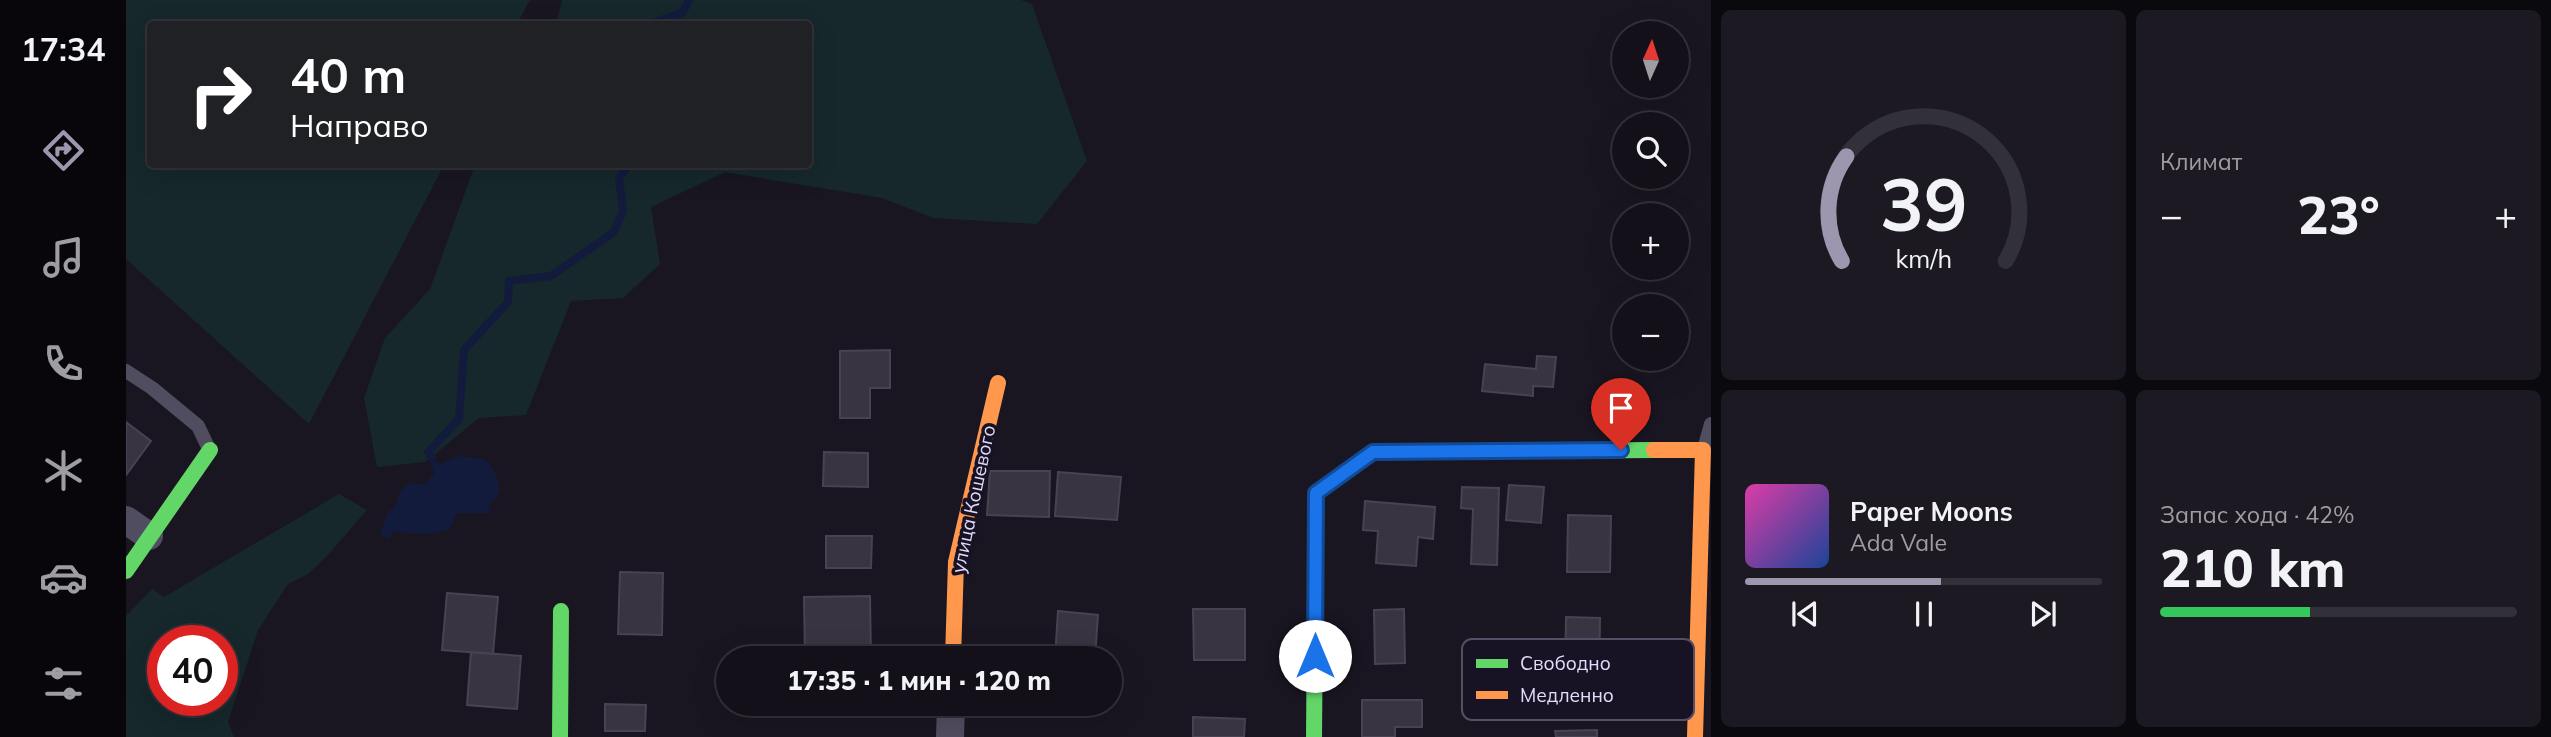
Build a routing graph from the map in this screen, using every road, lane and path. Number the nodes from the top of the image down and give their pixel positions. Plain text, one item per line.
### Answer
1 (126, 371) edge
2 (998, 383) dead end
3 (1708, 439) edge
4 (210, 450) joint
5 (126, 520) edge
6 (149, 536) junction
7 (126, 571) edge
8 (561, 611) dead end
9 (953, 646) edge
10 (951, 716) edge
11 (560, 737) edge
12 (950, 737) edge
13 (1314, 737) edge
14 (1695, 737) edge

1 - 4 lane
2 - 9 street, улица Кошевого
3 - 13 street
3 - 14 street
4 - 6 street
5 - 6 street
6 - 7 street
8 - 11 street
10 - 12 street

